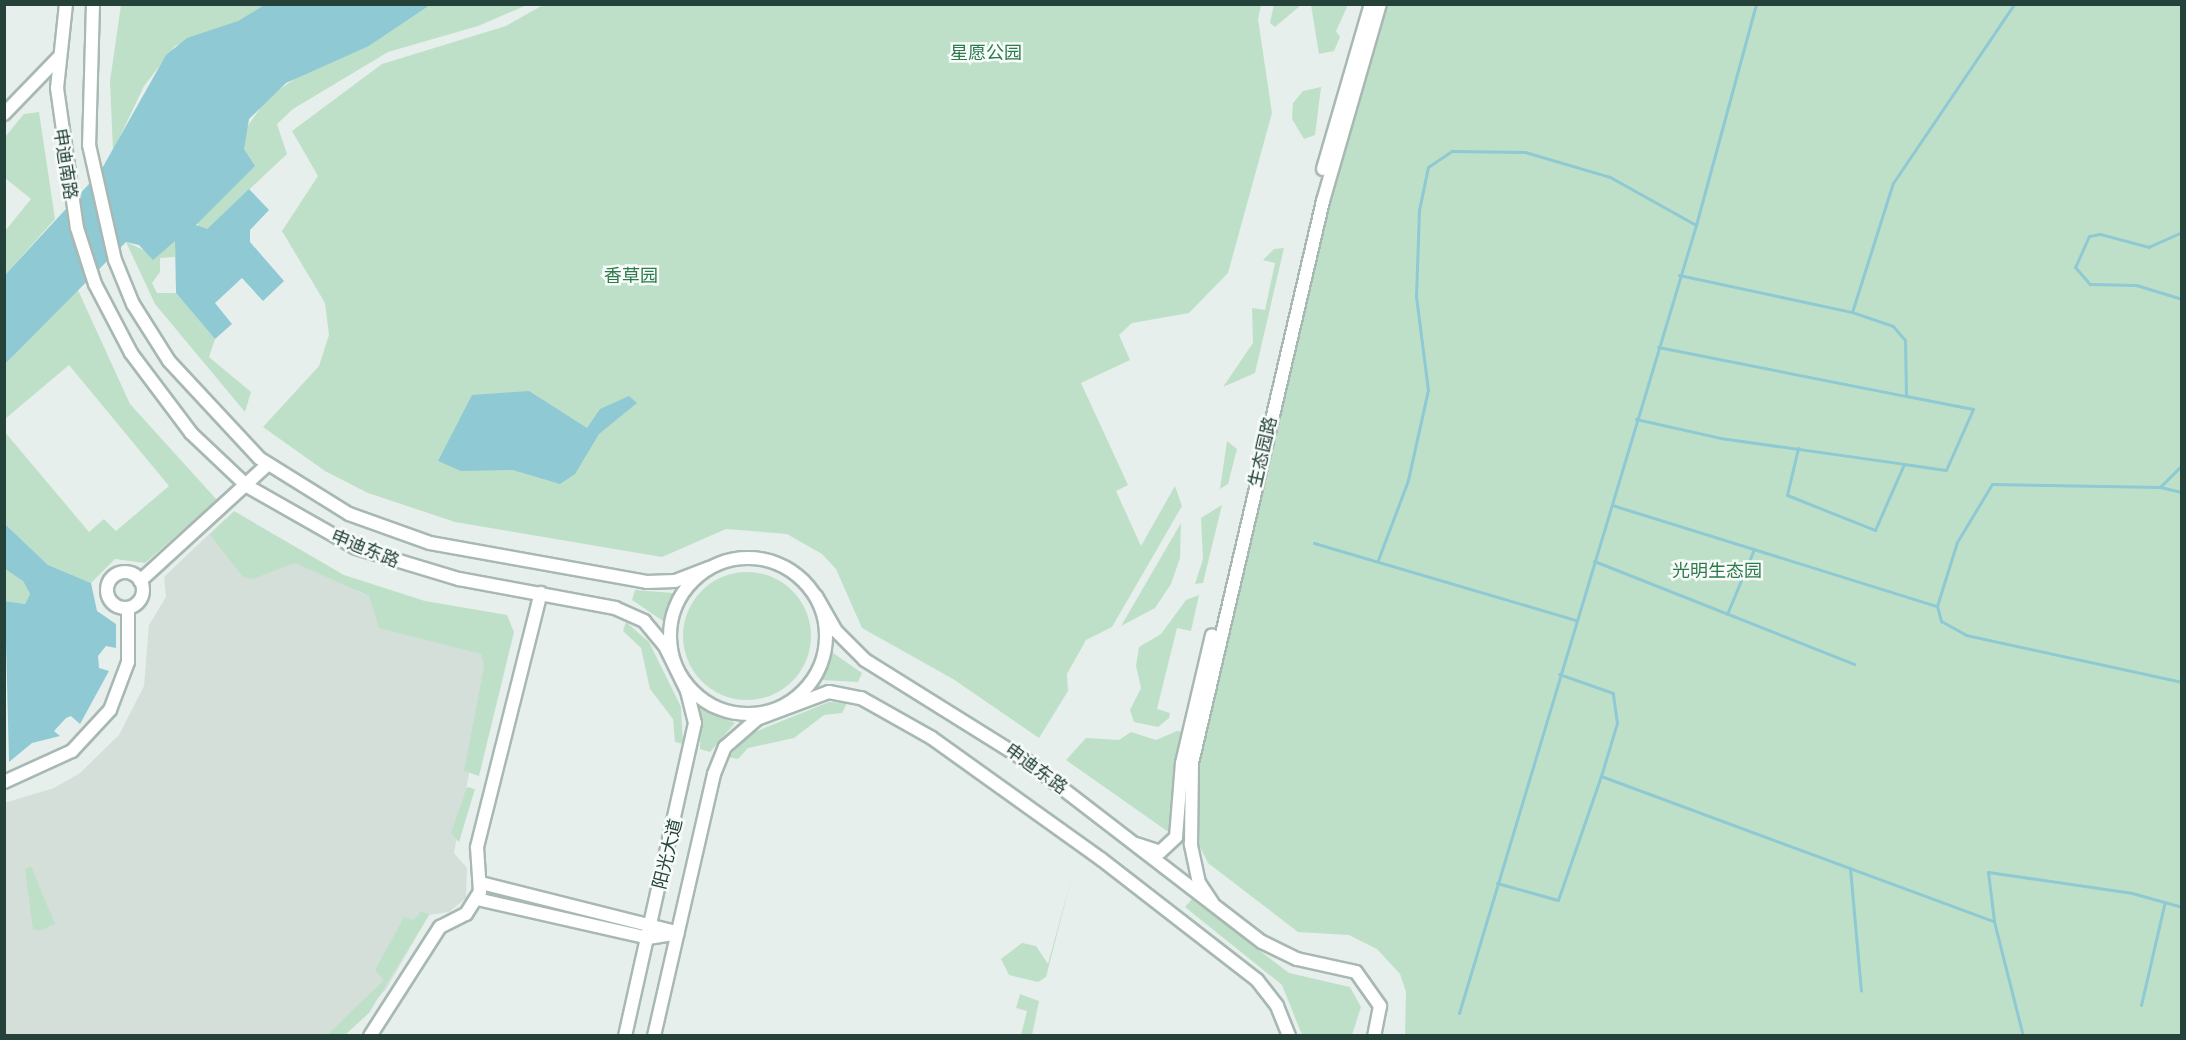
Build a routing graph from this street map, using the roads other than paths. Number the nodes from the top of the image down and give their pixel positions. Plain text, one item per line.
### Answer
1 (66, 4) edge
2 (93, 4) edge
3 (1371, 4) edge
4 (1380, 4) edge
5 (58, 58) junction
6 (4, 114) edge
7 (132, 304) joint
8 (111, 316) joint
9 (267, 465) junction
10 (247, 486) junction
11 (709, 568) junction
12 (140, 581) junction
13 (540, 593) junction
14 (816, 596) junction
15 (128, 608) junction
16 (679, 674) junction
17 (777, 708) junction
18 (4, 782) edge
19 (1136, 844) junction
20 (481, 883) junction
21 (477, 899) junction
22 (1212, 902) junction
23 (652, 922) junction
24 (678, 933) junction
25 (648, 938) junction
26 (370, 1035) edge
27 (625, 1035) edge
28 (654, 1035) edge
29 (1289, 1035) edge
30 (1374, 1035) edge

1 - 5 street, 申迪南路
2 - 7 street, 申迪南路
3 - 19 street, 生态园路
4 - 22 street, 生态园路
5 - 6 street
5 - 8 street, 申迪南路
7 - 9 street, 申迪东路
8 - 10 street, 申迪东路
9 - 10 street
9 - 11 street, 申迪东路
10 - 12 street
10 - 13 street, 申迪东路
11 - 14 street
11 - 16 street
12 - 15 street
12 - 15 street
13 - 16 street, 申迪东路
13 - 20 street
14 - 17 street
14 - 19 street, 申迪东路
15 - 18 street
16 - 17 street
16 - 23 street, 阳光大道
17 - 24 street, 阳光大道
17 - 29 street, 申迪东路
19 - 22 street, 申迪东路
20 - 21 street
20 - 23 street
21 - 25 street
21 - 26 street
22 - 30 street, 申迪东路
23 - 24 street
23 - 25 street, 阳光大道
24 - 25 street
24 - 28 street, 阳光大道
25 - 27 street, 阳光大道

